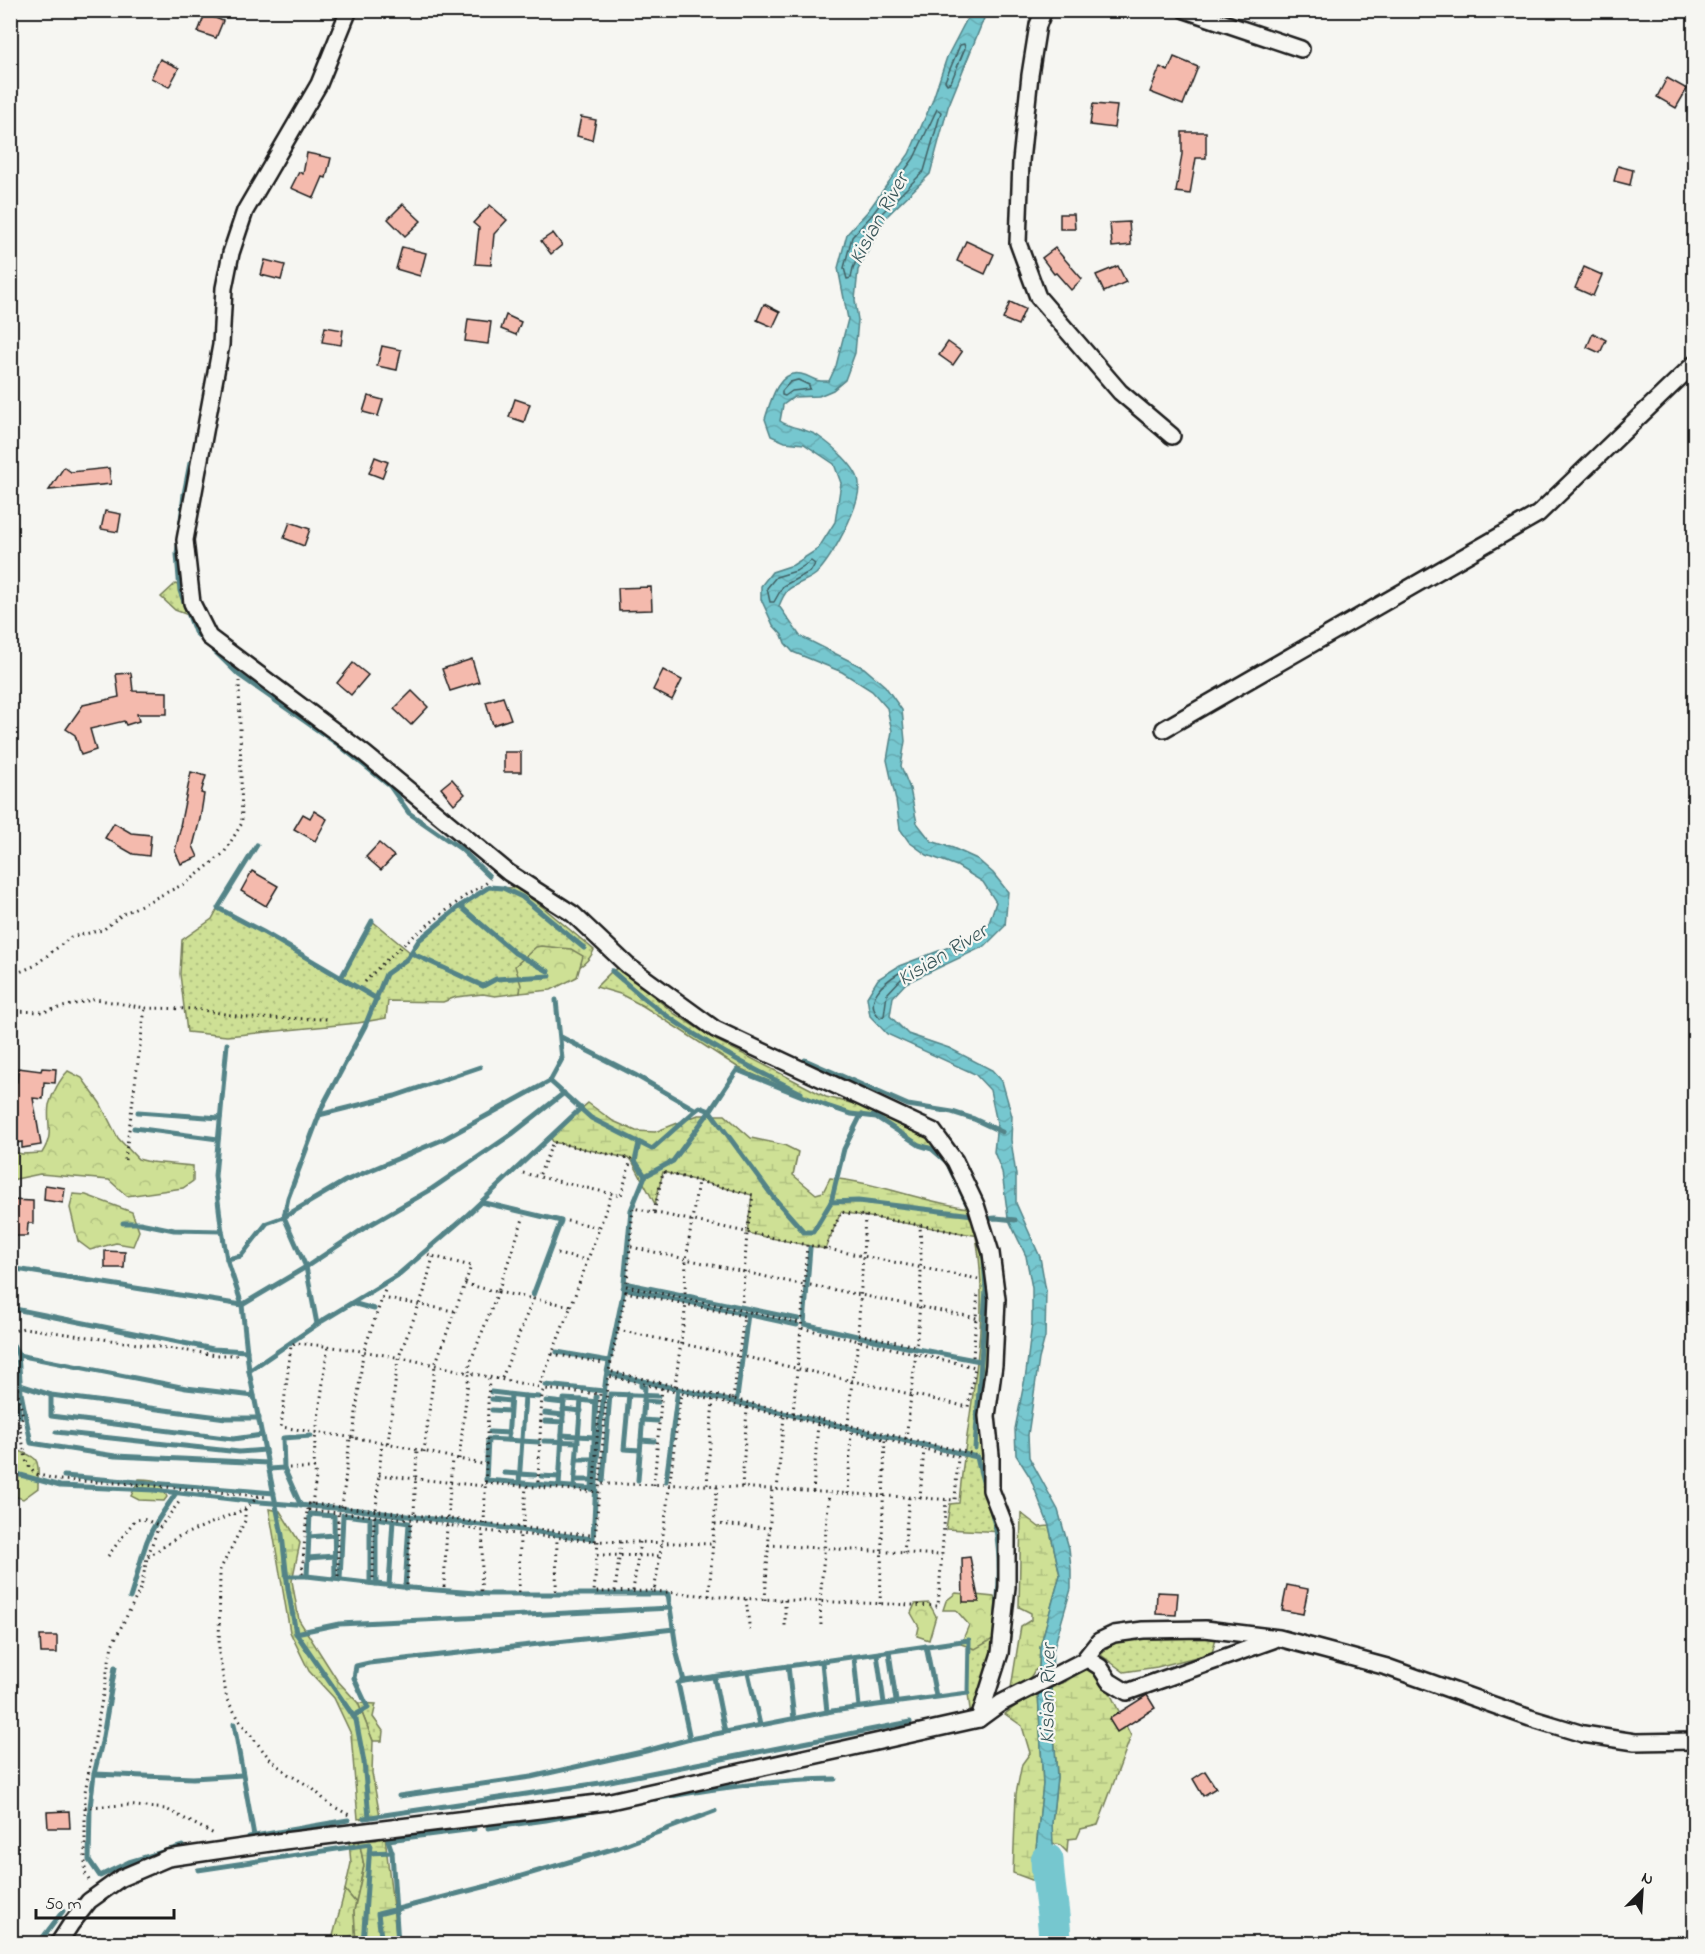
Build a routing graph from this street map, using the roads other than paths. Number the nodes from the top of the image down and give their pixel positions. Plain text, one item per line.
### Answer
1 (349, 10) edge
2 (1044, 10) edge
3 (1185, 10) edge
4 (1301, 49) dead end
5 (1695, 364) edge
6 (1172, 436) dead end
7 (1164, 729) dead end
8 (1279, 1638) junction
9 (1084, 1660) junction
10 (979, 1719) junction
11 (1695, 1741) edge
12 (58, 1944) edge

1 - 10 street
2 - 6 street
3 - 4 street
5 - 7 street
8 - 9 street
8 - 9 street
8 - 11 street
9 - 10 street
10 - 12 street

